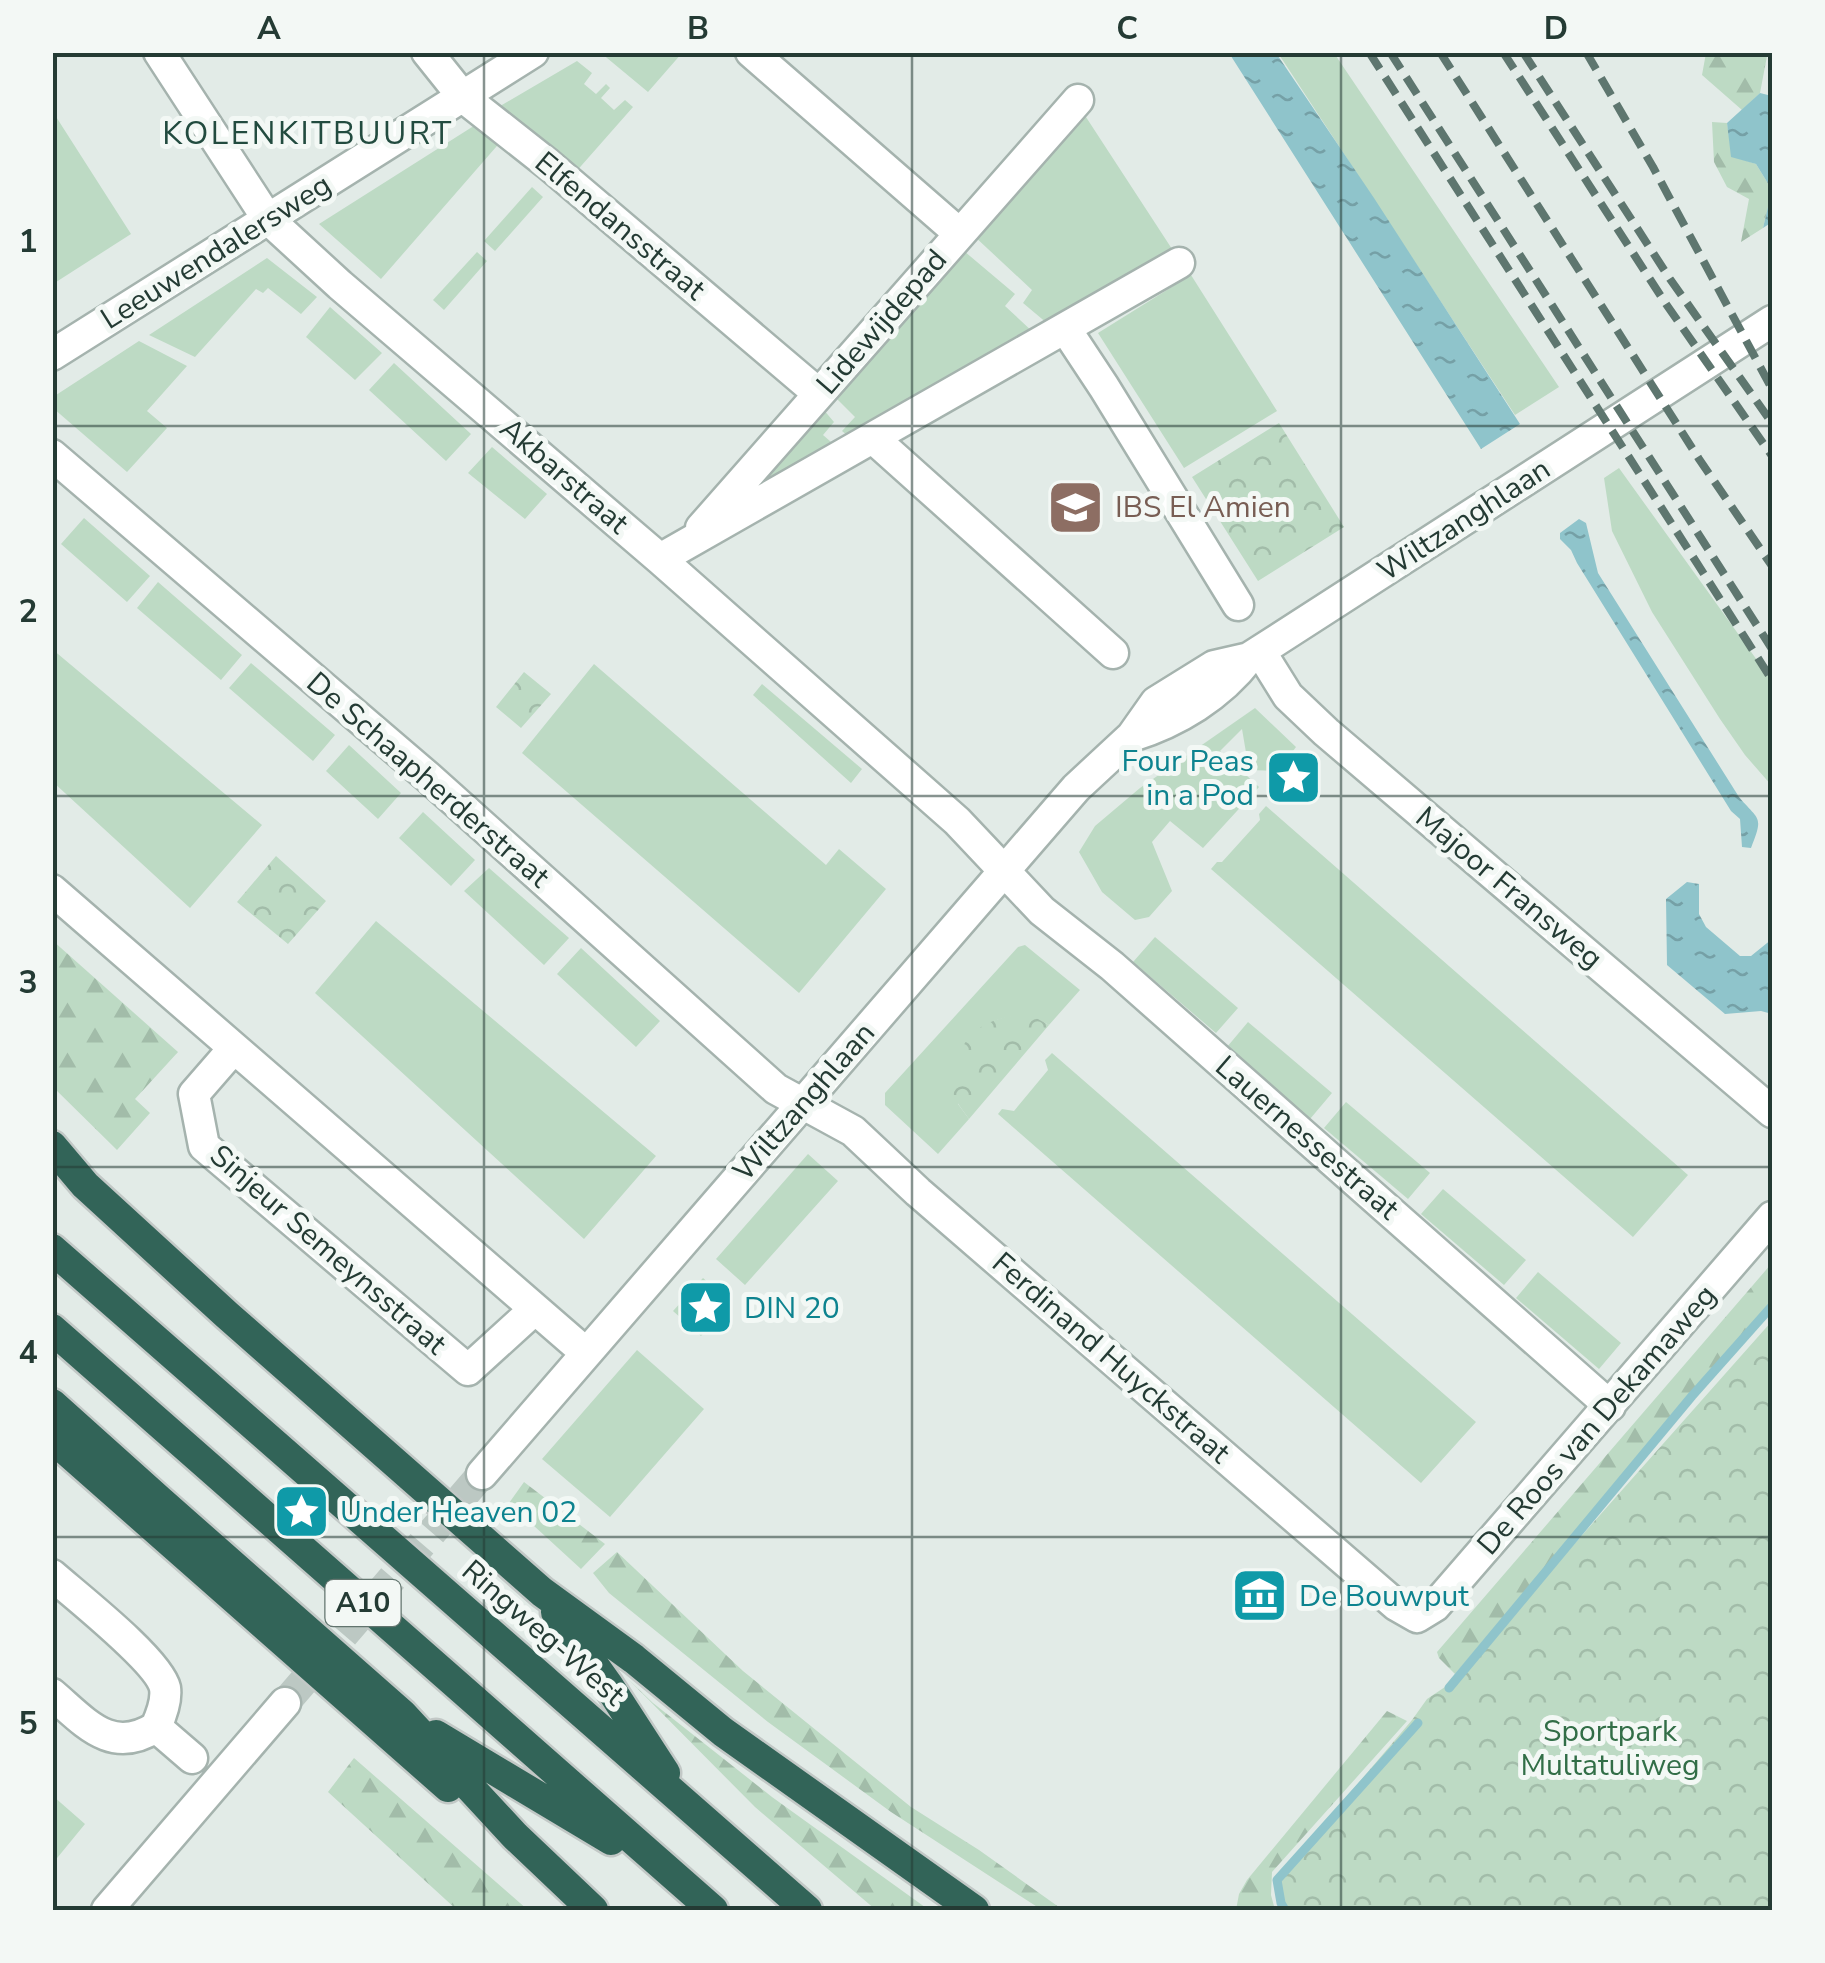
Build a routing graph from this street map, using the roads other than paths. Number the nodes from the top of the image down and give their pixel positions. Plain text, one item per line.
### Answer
1 (160, 52) edge
2 (427, 52) edge
3 (533, 52) edge
4 (751, 52) edge
5 (463, 97) junction
6 (1078, 100) dead end
7 (266, 218) junction
8 (960, 234) junction
9 (1179, 263) dead end
10 (1772, 321) edge
11 (1066, 328) junction
12 (52, 355) edge
13 (819, 394) junction
14 (873, 438) junction
15 (52, 455) edge
16 (673, 552) junction
17 (1238, 605) dead end
18 (1112, 653) dead end
19 (1254, 654) junction
20 (1005, 870) junction
21 (52, 890) edge
22 (234, 1048) junction
23 (802, 1104) junction
24 (1772, 1112) edge
25 (52, 1146) edge
26 (52, 1164) edge
27 (86, 1185) junction
28 (1772, 1217) edge
29 (52, 1250) edge
30 (534, 1310) junction
31 (52, 1329) edge
32 (586, 1353) junction
33 (52, 1404) edge
34 (1610, 1406) junction
35 (52, 1438) edge
36 (482, 1474) tunnel mouth
37 (52, 1575) edge
38 (542, 1592) junction
39 (1417, 1617) joint
40 (52, 1694) edge
41 (285, 1703) tunnel mouth
42 (402, 1714) junction
43 (156, 1727) junction
44 (192, 1758) dead end
45 (686, 1805) junction
46 (514, 1836) junction
47 (674, 1877) junction
48 (107, 1910) edge
49 (594, 1910) edge
50 (713, 1910) edge
51 (806, 1910) edge
52 (974, 1910) edge

1 - 7 street, Akbarstraat
2 - 5 street, Elfendansstraat
3 - 5 street, Leeuwendalersweg
4 - 8 street
5 - 7 street, Leeuwendalersweg
5 - 13 street, Elfendansstraat
6 - 8 street, Lidewijdepad
7 - 12 street, Leeuwendalersweg
7 - 16 street, Akbarstraat
8 - 13 street, Lidewijdepad
9 - 11 street
10 - 19 street, Wiltzanghlaan
11 - 14 street
11 - 17 street
13 - 16 street, Lidewijdepad
14 - 16 street
14 - 18 street
15 - 23 street, De Schaapherderstraat
16 - 20 street, Akbarstraat
19 - 20 street, Wiltzanghlaan
19 - 24 street, Majoor Fransweg
20 - 23 street, Wiltzanghlaan
20 - 34 street, Lauernessestraat
21 - 22 street
22 - 30 street
22 - 30 street, Sinjeur Semeynsstraat
23 - 32 street, Wiltzanghlaan
23 - 39 street, Ferdinand Huyckstraat
25 - 27 highway, A10
26 - 27 highway, A10
27 - 38 highway, A10
28 - 34 street, De Roos van Dekamaweg
29 - 45 highway, Ringweg-West / A10
30 - 32 street
31 - 47 highway, A10
32 - 36 street, Wiltzanghlaan
33 - 42 highway, A10
34 - 39 street, De Roos van Dekamaweg
35 - 46 highway, A10
37 - 43 street
38 - 45 highway, A10
38 - 52 highway, A10
40 - 43 street
41 - 48 street
42 - 46 highway, A10
42 - 47 highway, A10
43 - 44 street
45 - 51 highway, Ringweg-West / A10
46 - 49 highway, A10
47 - 50 highway, A10

